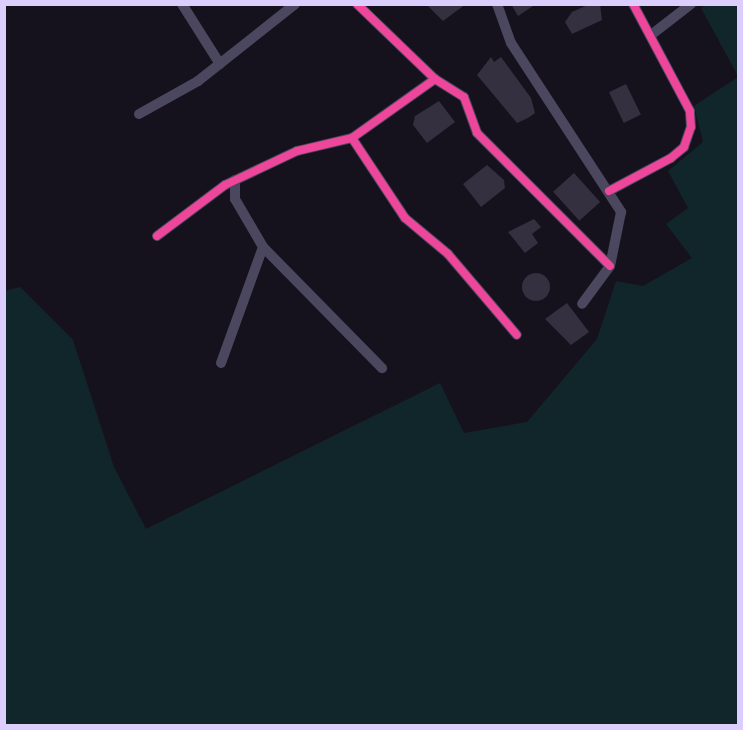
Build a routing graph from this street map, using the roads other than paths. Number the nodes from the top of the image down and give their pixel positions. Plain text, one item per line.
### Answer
1 (182, 4) edge
2 (295, 4) edge
3 (357, 4) edge
4 (497, 4) edge
5 (633, 4) edge
6 (691, 4) edge
7 (651, 35) junction
8 (220, 64) junction
9 (435, 79) junction
10 (139, 114) dead end
11 (352, 138) junction
12 (235, 180) junction
13 (609, 191) junction
14 (157, 236) dead end
15 (263, 247) junction
16 (610, 266) junction
17 (582, 304) dead end
18 (517, 335) dead end
19 (221, 363) dead end
20 (382, 368) dead end

1 - 8 street
2 - 8 street
3 - 9 street
4 - 13 street
5 - 7 street
6 - 7 street
7 - 13 street
8 - 10 street
9 - 11 street
9 - 16 street
11 - 12 street
11 - 18 street
12 - 14 street
12 - 15 street
13 - 16 street
15 - 19 street
15 - 20 street
16 - 17 street

